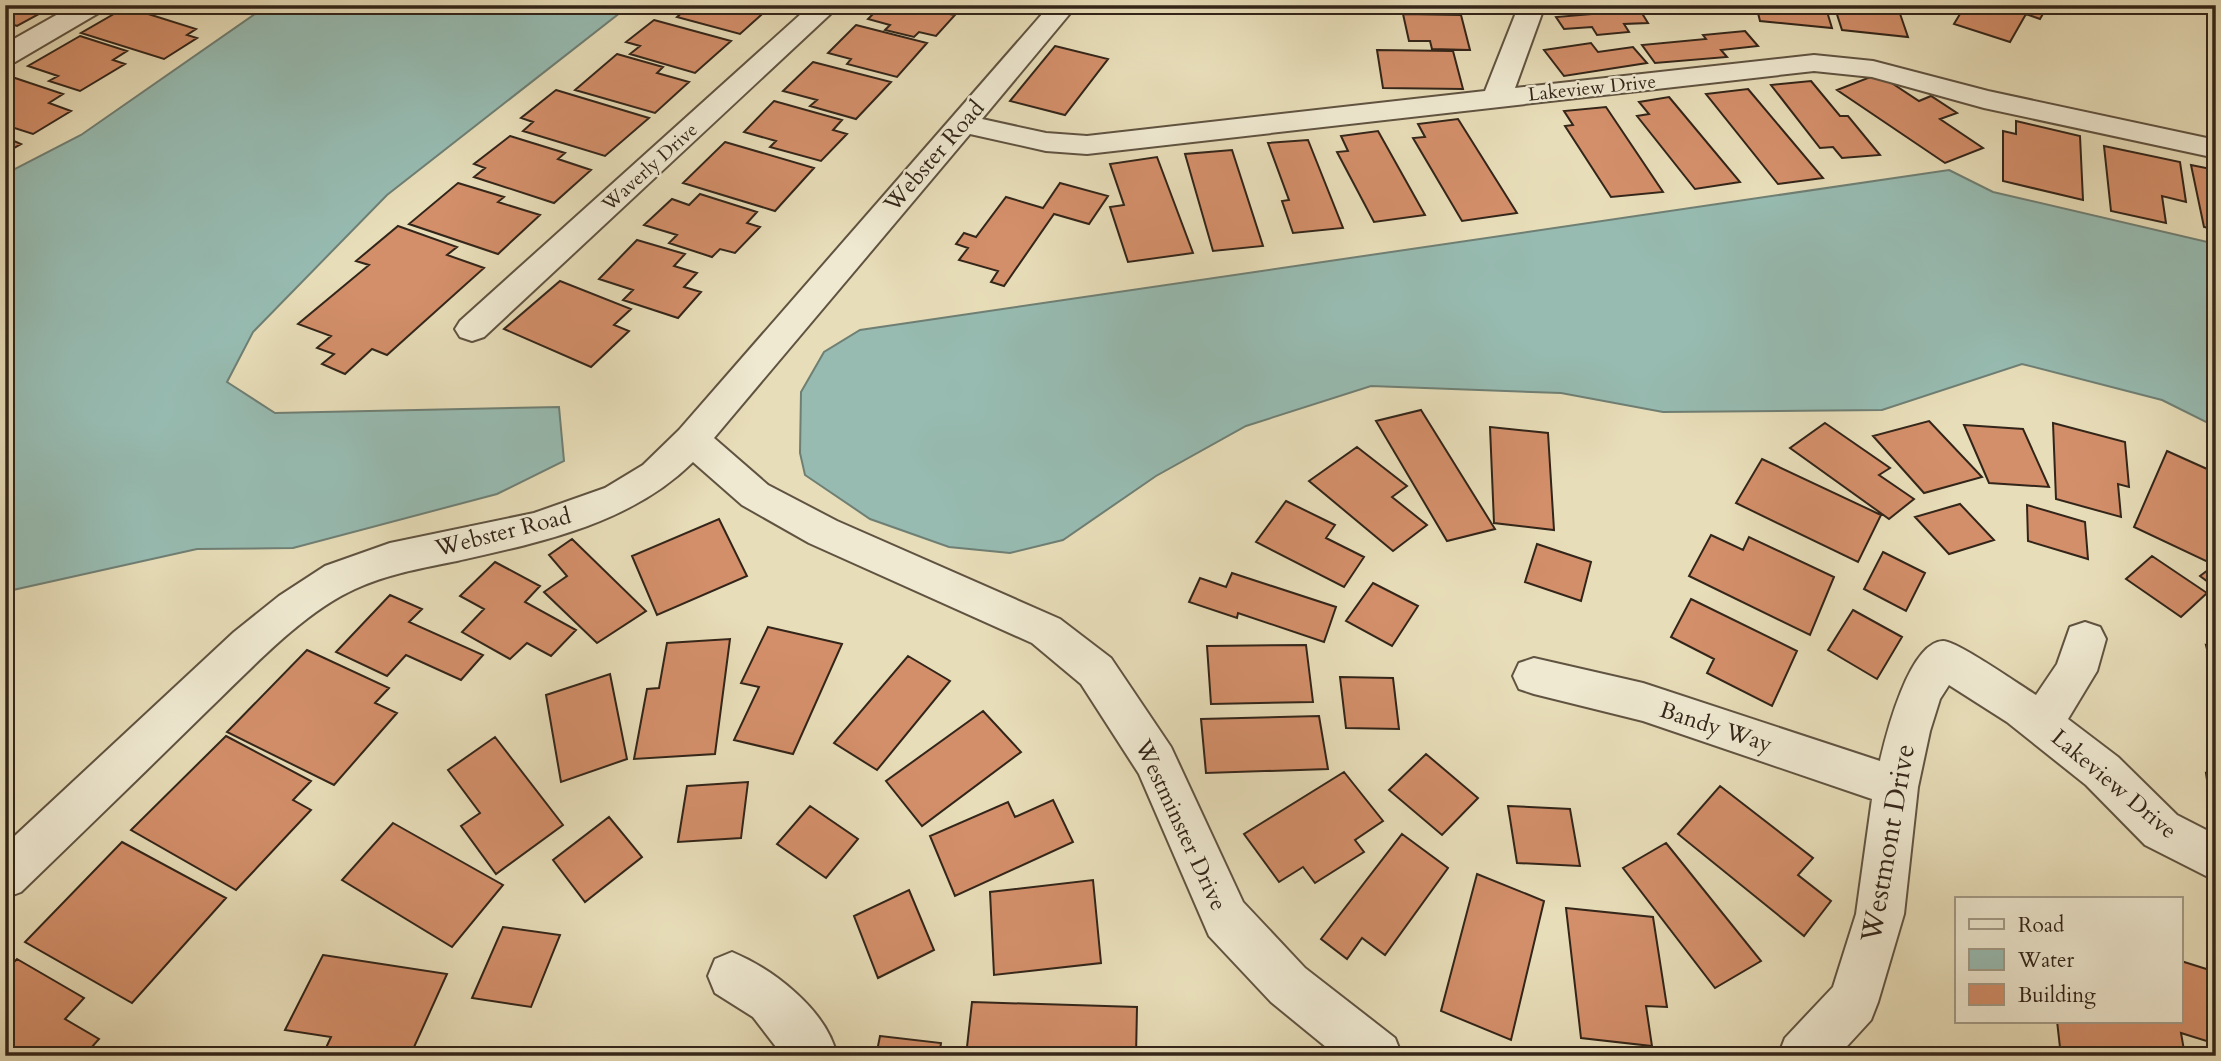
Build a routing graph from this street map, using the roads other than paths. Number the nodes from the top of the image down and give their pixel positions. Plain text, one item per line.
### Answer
1 (93, 5) edge
2 (827, 5) edge
3 (1064, 5) edge
4 (1532, 5) edge
5 (5, 56) edge
6 (1497, 99) junction
7 (963, 124) junction
8 (2216, 149) edge
9 (472, 329) dead end
10 (692, 440) junction
11 (2085, 639) dead end
12 (1943, 659) joint
13 (1534, 676) dead end
14 (2040, 724) junction
15 (1896, 787) junction
16 (2216, 859) edge
17 (5, 876) edge
18 (732, 976) dead end
19 (812, 1056) edge
20 (1377, 1056) edge
21 (1803, 1056) edge

1 - 5 street
2 - 9 street, Waverly Drive
3 - 7 street, Webster Road
4 - 6 street
6 - 7 street, Lakeview Drive
6 - 8 street, Lakeview Drive
7 - 10 street, Webster Road
10 - 17 street, Webster Road
10 - 20 street, Westminster Drive
11 - 14 street
12 - 14 street, Lakeview Drive
12 - 15 street, Westmont Drive
13 - 15 street, Bandy Way
14 - 16 street, Lakeview Drive
15 - 21 street, Westmont Drive
18 - 19 street

